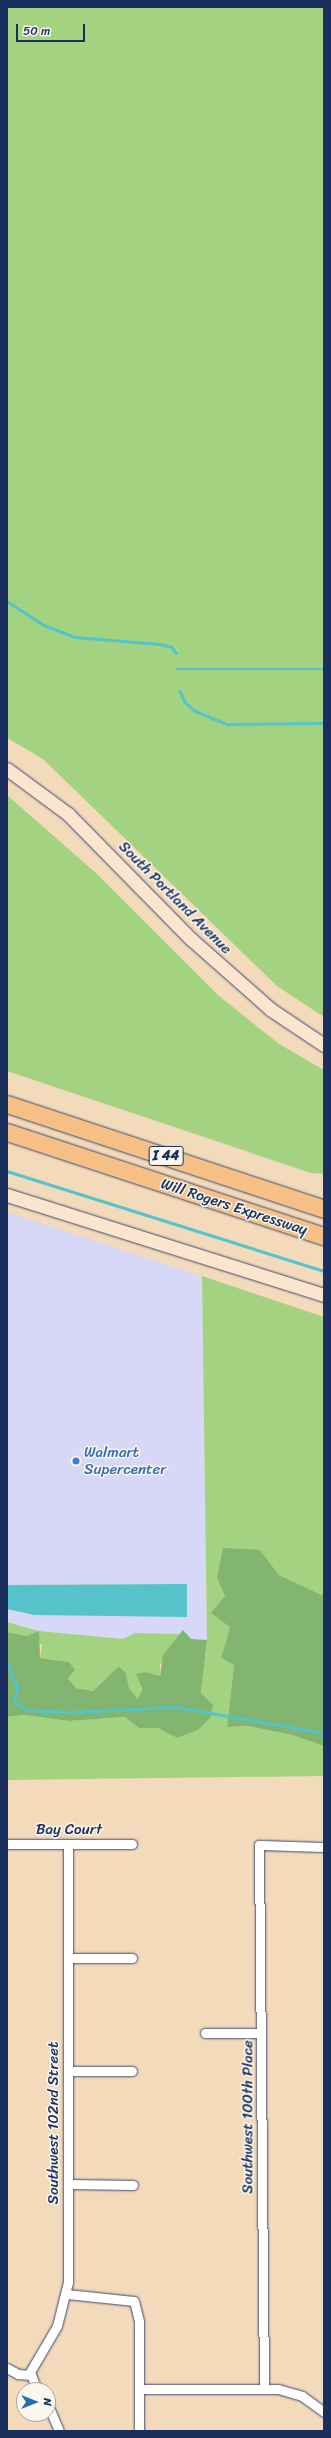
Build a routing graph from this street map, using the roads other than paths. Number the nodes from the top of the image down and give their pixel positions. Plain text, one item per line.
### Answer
1 (7, 769) edge
2 (324, 1045) edge
3 (7, 1104) edge
4 (7, 1132) edge
5 (7, 1139) edge
6 (65, 1151) junction
7 (7, 1195) edge
8 (324, 1209) edge
9 (324, 1236) edge
10 (324, 1295) edge
11 (7, 1844) edge
12 (68, 1844) junction
13 (132, 1844) dead end
14 (324, 1846) edge
15 (68, 1958) junction
16 (132, 1958) dead end
17 (205, 2033) dead end
18 (261, 2033) junction
19 (132, 2071) dead end
20 (68, 2072) junction
21 (69, 2184) junction
22 (133, 2184) dead end
23 (67, 2294) junction
24 (7, 2368) edge
25 (30, 2375) junction
26 (33, 2382) edge
27 (264, 2389) junction
28 (139, 2390) junction
29 (324, 2412) edge
30 (139, 2431) edge

1 - 2 main road, South Portland Avenue
3 - 8 highway, Will Rogers Expressway / I 44
4 - 6 highway, Will Rogers Expressway / I 44
5 - 6 highway
6 - 9 highway, Will Rogers Expressway / I 44
7 - 10 main road
11 - 12 street, Bay Court
12 - 13 street, Bay Court
12 - 15 street, Southwest 102nd Street
14 - 18 street, Southwest 100th Place
15 - 16 street
15 - 20 street, Southwest 102nd Street
17 - 18 street
18 - 27 street, Southwest 100th Place
19 - 20 street
20 - 21 street, Southwest 102nd Street
21 - 22 street
21 - 23 street, Southwest 102nd Street
23 - 25 street, Southwest 102nd Street
23 - 28 street
24 - 25 street
25 - 26 street
27 - 28 street
27 - 29 street
28 - 30 street

